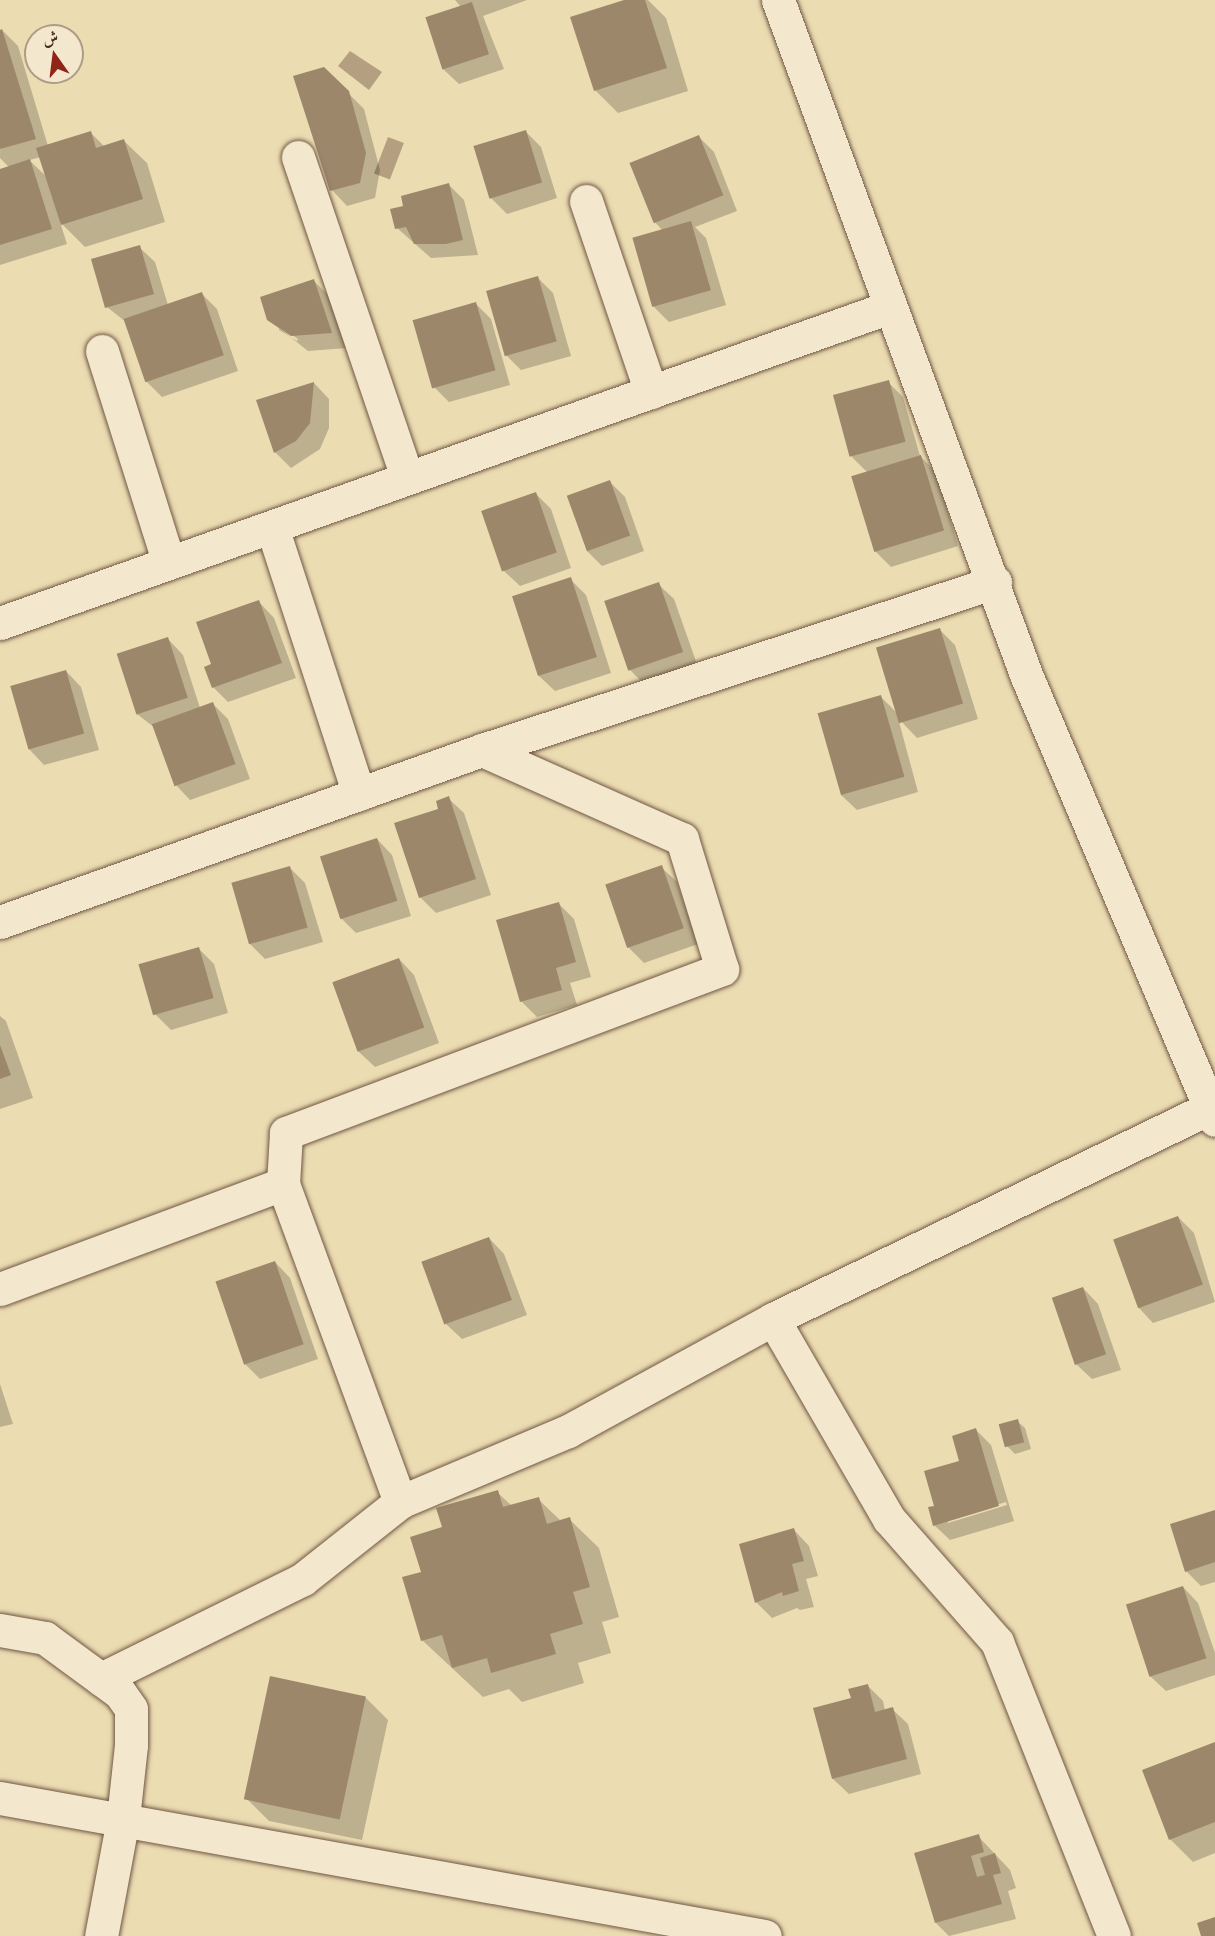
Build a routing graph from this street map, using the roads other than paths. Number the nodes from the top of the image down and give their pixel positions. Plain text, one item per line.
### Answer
1 (778, 0) edge
2 (298, 157) dead end
3 (586, 201) dead end
4 (890, 307) junction
5 (102, 351) dead end
6 (651, 392) junction
7 (407, 478) junction
8 (272, 526) junction
9 (169, 563) junction
10 (995, 582) junction
11 (0, 623) edge
12 (482, 750) junction
13 (358, 794) junction
14 (0, 922) edge
15 (1213, 1111) edge
16 (283, 1184) junction
17 (0, 1288) edge
18 (773, 1319) junction
19 (400, 1502) junction
20 (0, 1630) edge
21 (101, 1679) junction
22 (0, 1798) edge
23 (123, 1819) junction
24 (101, 1936) edge
25 (765, 1936) edge
26 (1114, 1936) edge

1 - 4 street
2 - 7 street
3 - 6 street
4 - 6 street
4 - 10 street
5 - 9 street
6 - 7 street
7 - 8 street
8 - 9 street
8 - 13 street
9 - 11 street
10 - 12 street
10 - 15 street
12 - 13 street
12 - 16 street
13 - 14 street
15 - 18 street
16 - 17 street
16 - 19 street
18 - 19 street
18 - 26 street
19 - 21 street
20 - 21 street
21 - 23 street
22 - 23 street
23 - 24 street
23 - 25 street

